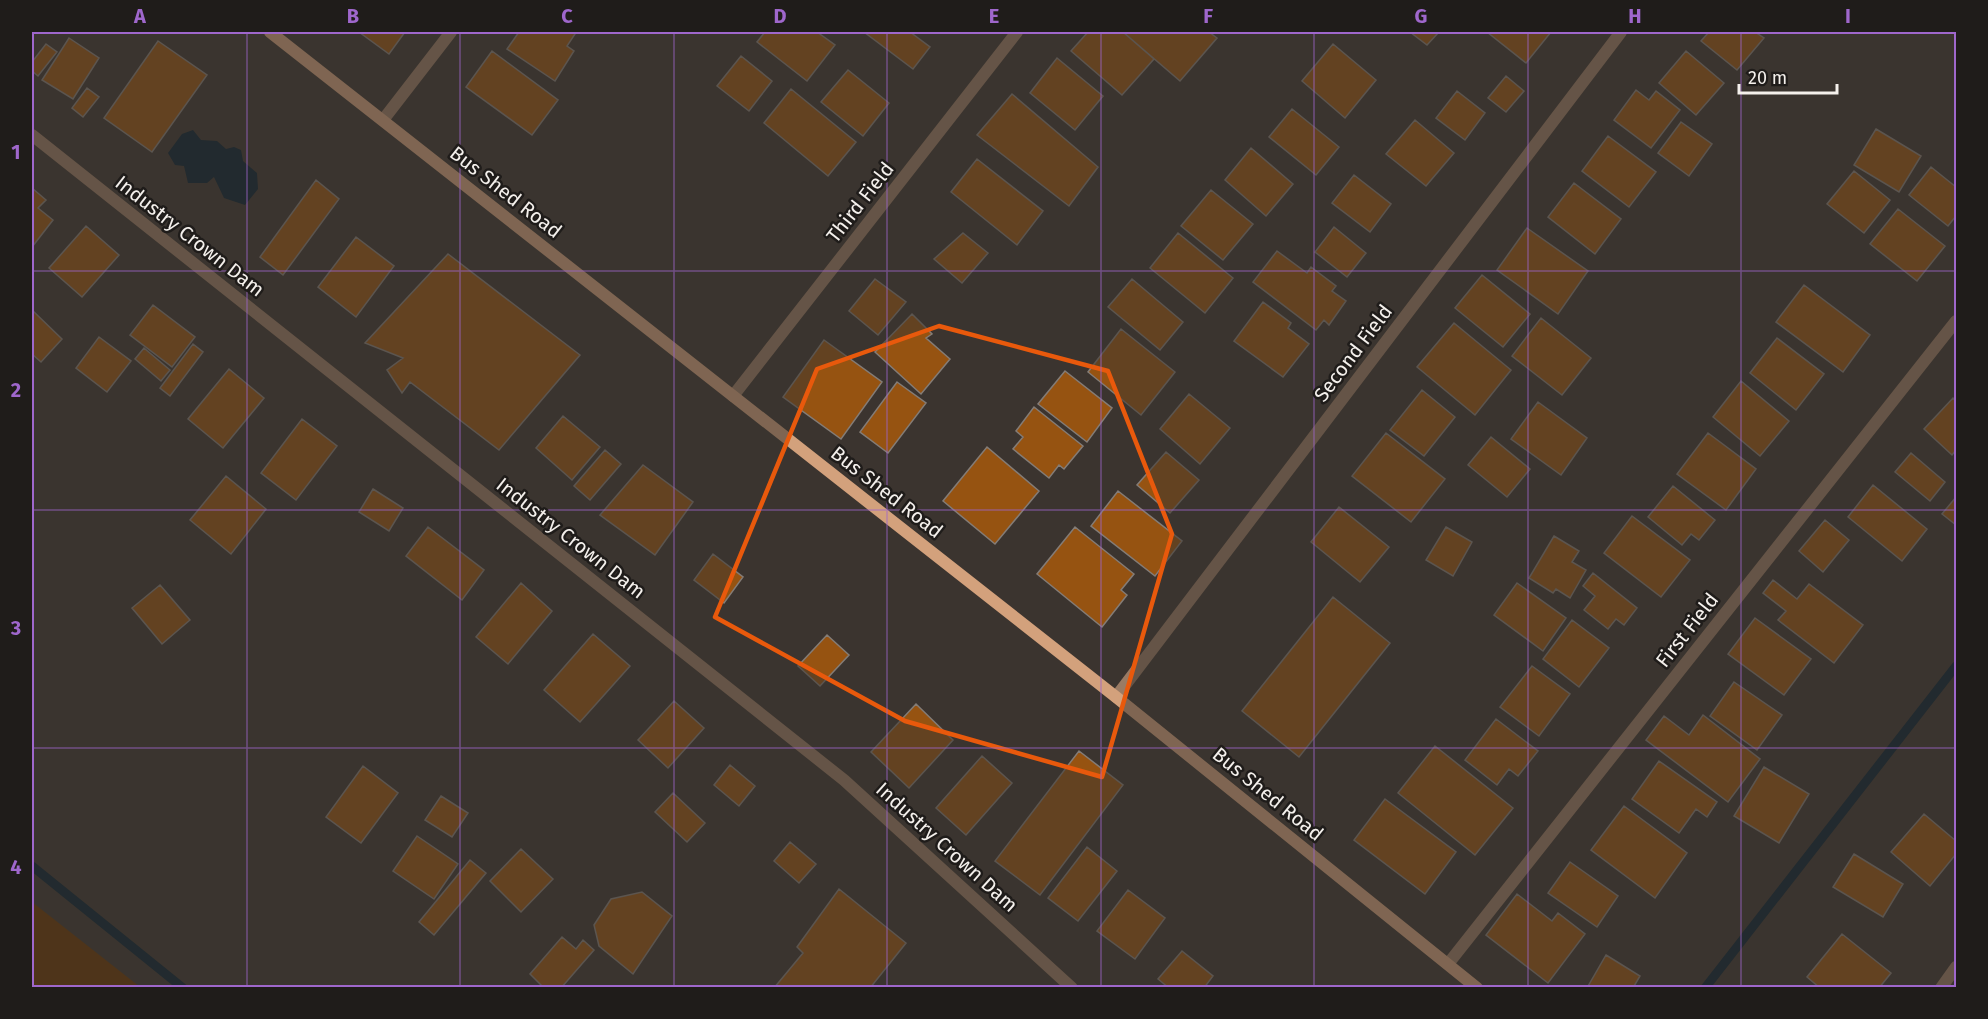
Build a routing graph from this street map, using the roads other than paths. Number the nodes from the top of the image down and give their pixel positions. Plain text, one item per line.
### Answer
1 (270, 32) edge
2 (451, 32) edge
3 (1017, 32) edge
4 (1621, 32) edge
5 (383, 120) junction
6 (32, 135) edge
7 (1956, 321) edge
8 (733, 396) junction
9 (1116, 697) junction
10 (1448, 964) junction
11 (1956, 967) edge
12 (1072, 987) edge
13 (1478, 987) edge
14 (1941, 987) edge

1 - 5 street, Bus Shed Road
2 - 5 street
3 - 8 street, Third Field
4 - 9 street, Second Field
5 - 8 street, Bus Shed Road
6 - 12 street, Industry Crown Dam
7 - 10 street, First Field
8 - 9 street, Bus Shed Road
9 - 10 street, Bus Shed Road
10 - 13 street, Bus Shed Road
11 - 14 street

